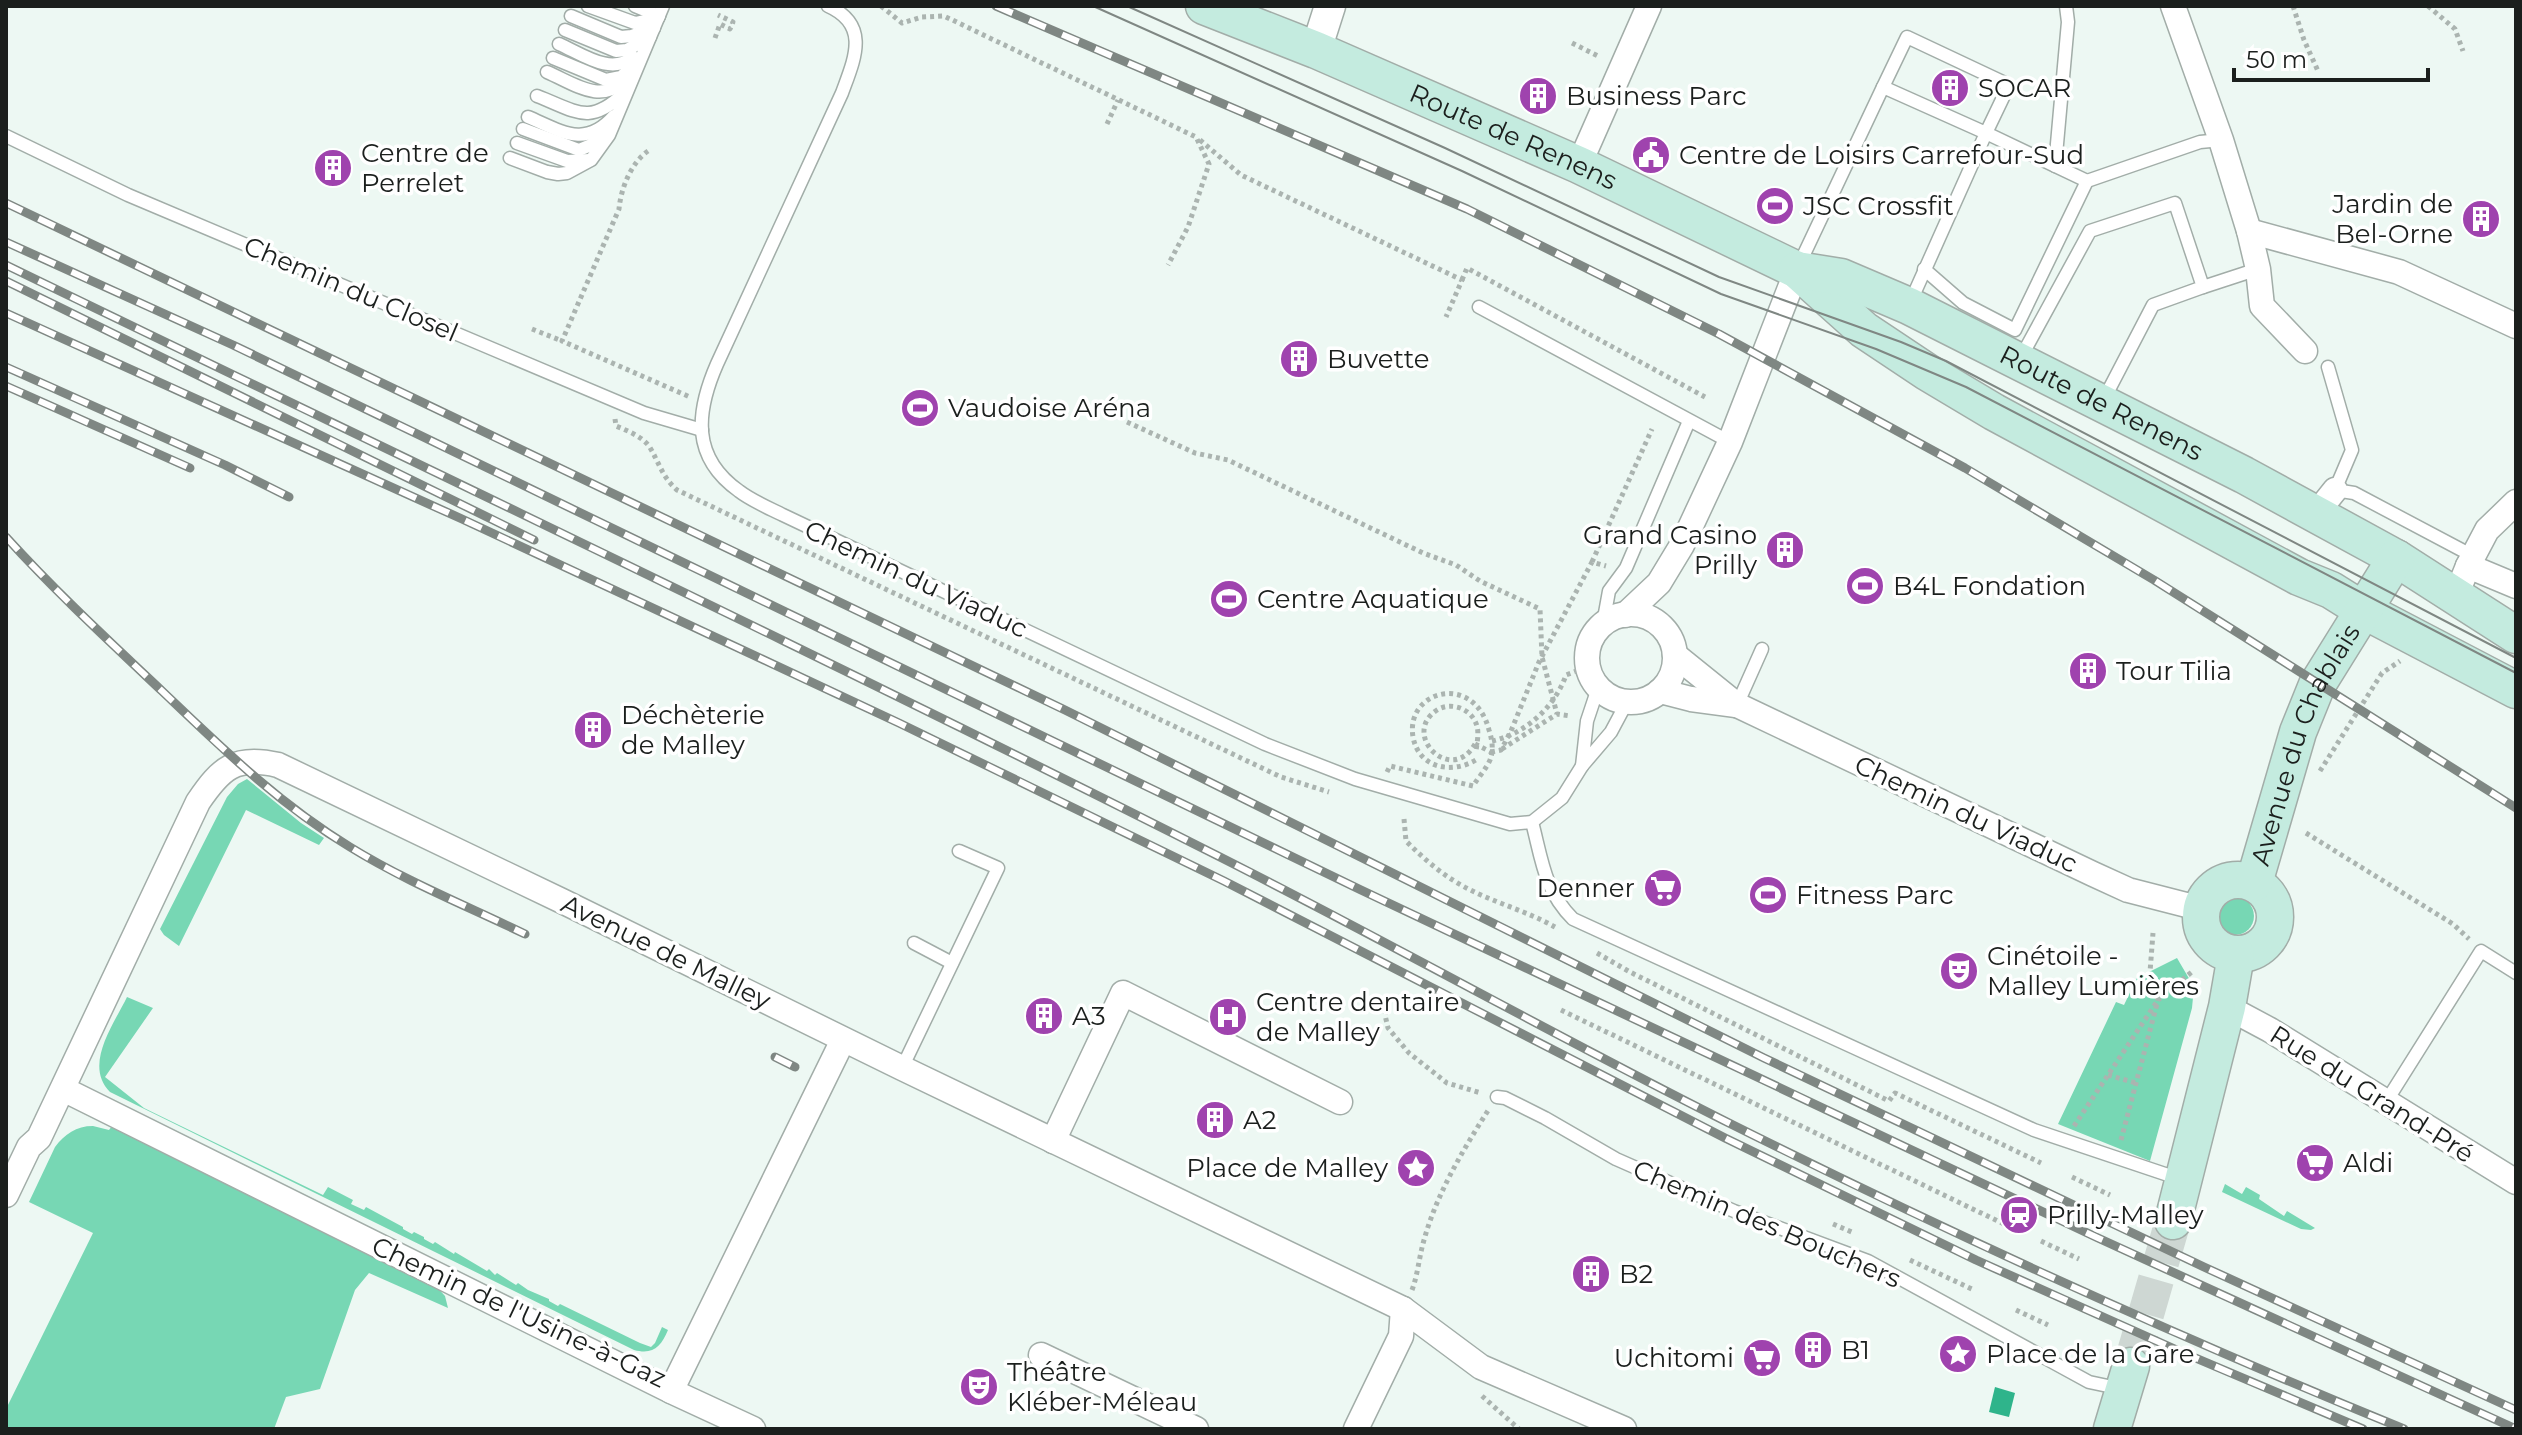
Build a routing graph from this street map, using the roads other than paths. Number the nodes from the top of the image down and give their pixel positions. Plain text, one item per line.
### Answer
1 (588, 6) edge
2 (635, 6) edge
3 (828, 6) edge
4 (1204, 6) edge
5 (1330, 6) edge
6 (1649, 6) edge
7 (2066, 6) edge
8 (2173, 6) edge
9 (571, 16) dead end
10 (655, 25) edge
11 (565, 30) dead end
12 (559, 44) dead end
13 (1316, 50) junction
14 (553, 58) dead end
15 (641, 59) junction
16 (547, 72) dead end
17 (634, 75) junction
18 (1883, 87) junction
19 (628, 89) junction
20 (537, 96) dead end
21 (620, 109) junction
22 (613, 125) junction
23 (1986, 133) junction
24 (6, 136) edge
25 (2221, 140) junction
26 (517, 143) dead end
27 (510, 158) dead end
28 (591, 160) junction
29 (1579, 165) junction
30 (2055, 166) junction
31 (2087, 181) junction
32 (2249, 231) junction
33 (1924, 269) junction
34 (2258, 269) junction
35 (1797, 270) junction
36 (2203, 287) junction
37 (1909, 306) junction
38 (1479, 307) dead end
39 (2516, 326) edge
40 (2305, 351) dead end
41 (2018, 362) junction
42 (2328, 367) dead end
43 (2102, 404) junction
44 (1689, 421) junction
45 (702, 430) junction
46 (1730, 442) junction
47 (2325, 502) junction
48 (2516, 502) edge
49 (2396, 558) junction
50 (2465, 573) junction
51 (1659, 583) junction
52 (2516, 586) edge
53 (2363, 610) junction
54 (1614, 619) junction
55 (1664, 630) junction
56 (2516, 635) edge
57 (1762, 649) dead end
58 (1675, 655) junction
59 (1593, 678) junction
60 (2516, 690) edge
61 (1660, 691) junction
62 (1627, 702) junction
63 (1737, 705) junction
64 (1582, 766) junction
65 (1532, 822) junction
66 (959, 851) dead end
67 (2254, 883) junction
68 (2202, 909) junction
69 (914, 943) dead end
70 (2236, 955) junction
71 (952, 963) junction
72 (2516, 973) edge
73 (2227, 1007) junction
74 (843, 1040) junction
75 (902, 1068) junction
76 (63, 1089) junction
77 (1491, 1096) road end
78 (1340, 1102) dead end
79 (2386, 1102) junction
80 (1053, 1141) junction
81 (2184, 1180) junction
82 (2516, 1182) edge
83 (6, 1195) edge
84 (2173, 1221) tunnel mouth
85 (1406, 1302) junction
86 (1041, 1355) dead end
87 (2128, 1378) joint
88 (671, 1391) junction
89 (753, 1429) edge
90 (1196, 1429) edge
91 (1356, 1429) edge
92 (1624, 1429) edge
93 (2112, 1429) edge

1 - 10 lane
2 - 10 lane
3 - 45 lane, Chemin du Viaduc
4 - 13 main road, Route de Renens
5 - 13 street
6 - 29 street
7 - 30 lane
8 - 25 street
9 - 10 lane
10 - 11 lane
10 - 12 lane
10 - 15 lane
13 - 29 main road, Route de Renens
14 - 15 lane
15 - 17 lane
16 - 17 lane
17 - 19 lane
18 - 23 lane
18 - 23 lane
18 - 35 lane
19 - 20 lane
19 - 21 lane
21 - 22 lane
21 - 22 lane
22 - 28 lane
23 - 30 lane
23 - 33 lane
24 - 45 lane, Chemin du Closel
25 - 31 lane
25 - 32 street
26 - 28 lane
27 - 28 lane
29 - 35 main road, Route de Renens
30 - 31 lane
31 - 33 lane
32 - 34 street
32 - 39 street
33 - 37 lane
34 - 36 lane
34 - 40 street
35 - 37 main road, Route de Renens
35 - 46 street
35 - 53 main road, Route de Renens
36 - 41 lane
36 - 43 lane
37 - 41 main road, Route de Renens
38 - 44 lane
41 - 43 main road, Route de Renens
42 - 47 lane
43 - 47 main road, Route de Renens
44 - 46 lane
44 - 54 lane
45 - 65 lane, Chemin du Viaduc
46 - 51 street
47 - 49 main road, Route de Renens
47 - 50 lane
48 - 50 street
49 - 50 main road, Route de Renens
49 - 53 main road, Avenue du Chablais
50 - 52 street
50 - 56 main road, Route de Renens
51 - 54 street
51 - 55 street
53 - 60 main road, Route de Renens
53 - 67 main road, Avenue du Chablais
54 - 55 street
54 - 59 street
55 - 58 street
57 - 63 lane
58 - 61 street
58 - 63 street, Chemin du Viaduc
59 - 62 street
59 - 64 lane
61 - 62 street
61 - 63 street, Chemin du Viaduc
62 - 64 lane
63 - 68 street, Chemin du Viaduc
64 - 65 lane
65 - 81 lane
66 - 71 lane
67 - 68 main road
67 - 70 main road
68 - 70 main road
69 - 71 lane
70 - 73 main road
71 - 75 lane
72 - 79 lane
73 - 79 street, Rue du Grand-Pré
73 - 81 main road
74 - 75 street, Avenue de Malley
74 - 76 street, Avenue de Malley
74 - 88 street, Chemin de l'Usine-à-Gaz
75 - 80 street, Avenue de Malley
76 - 83 street
76 - 88 street, Chemin de l'Usine-à-Gaz
77 - 87 lane, Chemin des Bouchers
78 - 80 street
79 - 82 street, Rue du Grand-Pré
80 - 85 street, Avenue de Malley
81 - 84 main road
85 - 91 street
85 - 92 street, Avenue de Malley
86 - 90 street
87 - 93 main road
88 - 89 street

